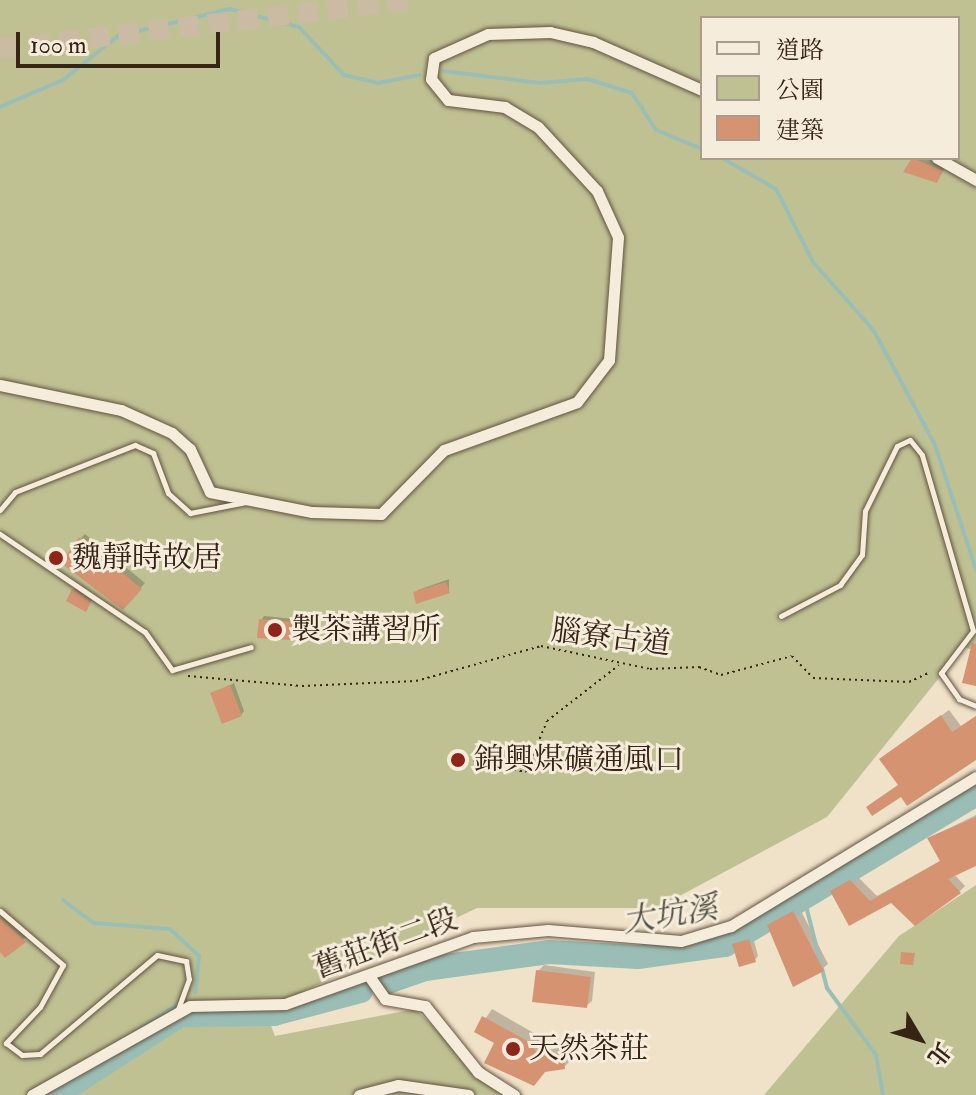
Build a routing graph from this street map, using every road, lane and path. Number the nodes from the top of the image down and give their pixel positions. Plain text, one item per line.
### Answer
1 (700, 89) edge
2 (941, 160) edge
3 (976, 180) edge
4 (0, 385) edge
5 (250, 500) junction
6 (0, 510) edge
7 (0, 534) edge
8 (781, 616) dead end
9 (251, 647) dead end
10 (620, 664) junction
11 (172, 670) junction
12 (941, 673) junction
13 (976, 706) edge
14 (461, 758) dead end
15 (976, 777) edge
16 (0, 911) edge
17 (369, 976) junction
18 (176, 1013) junction
19 (32, 1095) edge
20 (359, 1095) edge
21 (468, 1095) edge
22 (514, 1095) edge

1 - 5 street
2 - 3 street
4 - 5 street
5 - 6 lane
7 - 11 lane
8 - 12 lane
9 - 11 lane
10 - 11 path, 腦寮古道
10 - 12 path, 腦寮古道
10 - 14 path
12 - 13 lane
15 - 17 street, 舊莊街二段
16 - 18 lane
17 - 18 street, 舊莊街二段
17 - 22 street
18 - 19 street, 舊莊街二段
20 - 21 street

